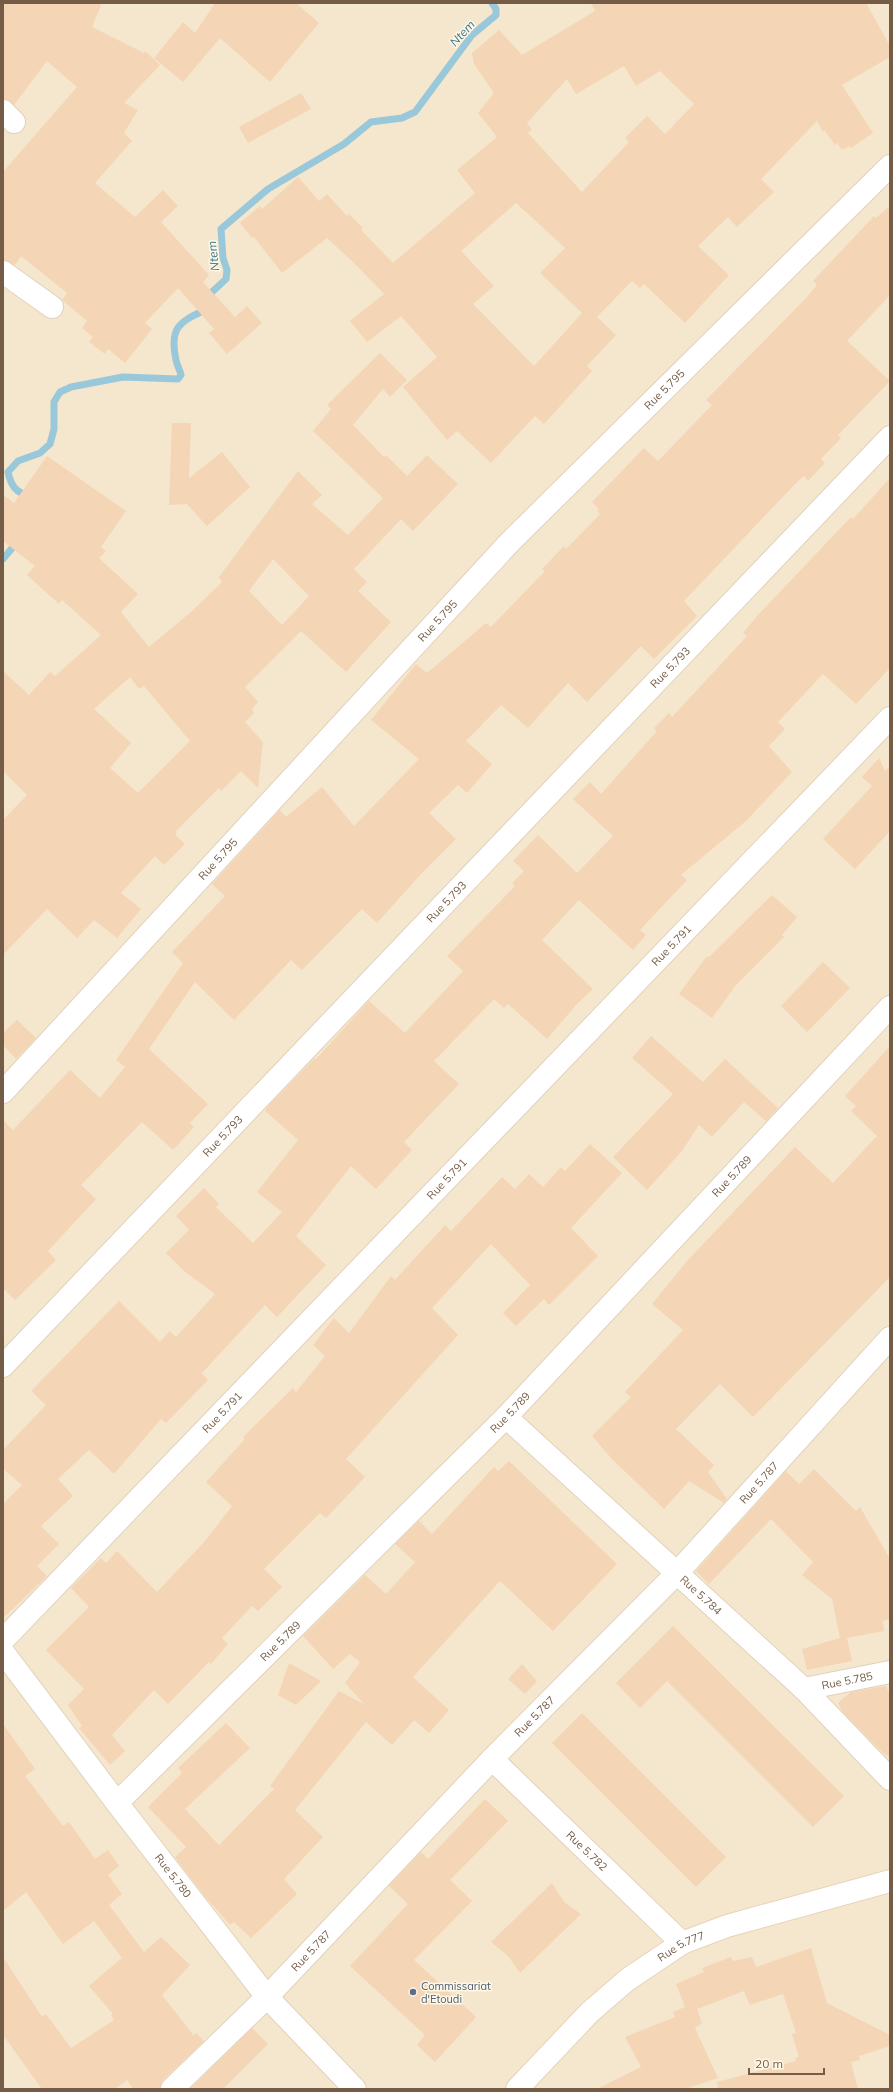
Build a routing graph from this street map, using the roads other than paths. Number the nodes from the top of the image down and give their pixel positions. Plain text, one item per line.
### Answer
1 (890, 166) edge
2 (3, 272) edge
3 (52, 307) dead end
4 (890, 437) edge
5 (890, 718) edge
6 (890, 1008) edge
7 (3, 1092) edge
8 (890, 1338) edge
9 (3, 1366) edge
10 (506, 1417) junction
11 (677, 1573) junction
12 (3, 1640) edge
13 (3, 1652) edge
14 (890, 1672) edge
15 (804, 1689) junction
16 (492, 1759) junction
17 (890, 1779) edge
18 (117, 1803) junction
19 (890, 1881) edge
20 (682, 1943) junction
21 (267, 1997) junction
22 (172, 2089) edge
23 (355, 2089) edge
24 (517, 2089) edge

1 - 7 street, Rue 5.795
2 - 3 street
4 - 9 street, Rue 5.793
5 - 12 street, Rue 5.791
6 - 10 street, Rue 5.789
8 - 11 street, Rue 5.787
10 - 11 street, Rue 5.784
10 - 18 street, Rue 5.789
11 - 15 street, Rue 5.784
11 - 16 street, Rue 5.787
13 - 18 street, Rue 5.780
14 - 15 street, Rue 5.785
15 - 17 street, Rue 5.784
16 - 20 street, Rue 5.782
16 - 21 street, Rue 5.787
18 - 21 street, Rue 5.780
19 - 20 street, Rue 5.777
20 - 24 street, Rue 5.777
21 - 22 street, Rue 5.787
21 - 23 street, Rue 5.780

